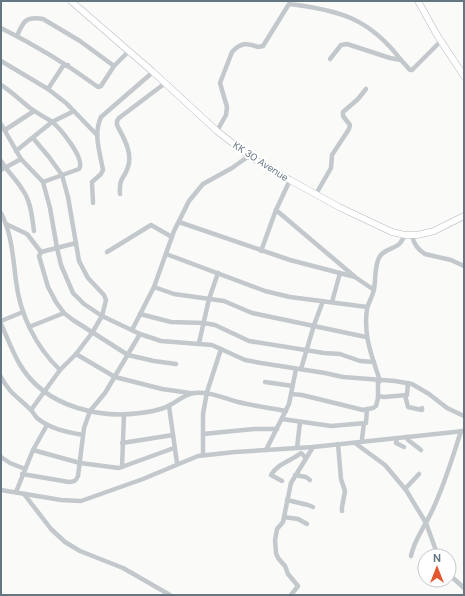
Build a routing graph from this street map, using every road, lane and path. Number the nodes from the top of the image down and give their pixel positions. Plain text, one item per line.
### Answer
1 (71, 1) edge
2 (418, 1) edge
3 (288, 2) edge
4 (1, 28) edge
5 (17, 36) junction
6 (441, 41) junction
7 (128, 52) junction
8 (330, 59) dead end
9 (401, 60) junction
10 (1, 61) edge
11 (68, 66) junction
12 (114, 66) junction
13 (153, 72) junction
14 (464, 76) edge
15 (164, 84) junction
16 (1, 85) edge
17 (48, 88) junction
18 (366, 89) dead end
19 (34, 111) junction
20 (74, 112) junction
21 (52, 122) junction
22 (1, 124) edge
23 (5, 130) junction
24 (217, 131) junction
25 (97, 135) junction
26 (33, 138) junction
27 (16, 151) junction
28 (249, 156) junction
29 (21, 159) junction
30 (1, 161) edge
31 (3, 169) edge
32 (62, 175) junction
33 (290, 180) junction
34 (43, 182) junction
35 (120, 194) dead end
36 (316, 194) junction
37 (94, 203) dead end
38 (276, 210) junction
39 (1, 214) edge
40 (464, 216) edge
41 (179, 222) junction
42 (6, 224) junction
43 (34, 231) dead end
44 (405, 235) junction
45 (412, 236) junction
46 (172, 237) junction
47 (76, 243) junction
48 (57, 248) junction
49 (261, 251) junction
50 (40, 252) junction
51 (107, 252) dead end
52 (166, 254) junction
53 (464, 266) edge
54 (218, 273) junction
55 (340, 273) junction
56 (355, 277) junction
57 (154, 287) junction
58 (374, 290) junction
59 (209, 299) junction
60 (323, 301) junction
61 (332, 302) junction
62 (367, 307) junction
63 (23, 312) junction
64 (64, 314) junction
65 (140, 314) junction
66 (102, 316) junction
67 (1, 323) edge
68 (204, 323) junction
69 (314, 325) junction
70 (29, 327) junction
71 (132, 330) junction
72 (92, 333) junction
73 (140, 334) junction
74 (366, 336) junction
75 (199, 343) junction
76 (221, 349) junction
77 (306, 350) junction
78 (76, 354) junction
79 (128, 355) junction
80 (374, 362) junction
81 (176, 364) dead end
82 (298, 369) junction
83 (60, 370) junction
84 (1, 377) edge
85 (115, 377) junction
86 (379, 380) junction
87 (265, 382) dead end
88 (408, 383) junction
89 (293, 386) junction
90 (44, 391) junction
91 (207, 392) junction
92 (190, 393) junction
93 (291, 394) junction
94 (405, 395) junction
95 (378, 396) junction
96 (169, 406) junction
97 (422, 408) dead end
98 (31, 410) junction
99 (367, 410) junction
100 (90, 411) junction
101 (286, 411) junction
102 (124, 414) junction
103 (464, 416) edge
104 (282, 419) junction
105 (300, 422) junction
106 (364, 423) junction
107 (47, 426) junction
108 (277, 429) junction
109 (462, 431) edge
110 (203, 434) junction
111 (83, 435) junction
112 (173, 435) junction
113 (407, 437) junction
114 (397, 438) junction
115 (362, 439) dead end
116 (122, 443) junction
117 (354, 443) junction
118 (338, 444) junction
119 (313, 447) junction
120 (404, 447) dead end
121 (174, 448) junction
122 (297, 448) junction
123 (33, 450) junction
124 (266, 450) junction
125 (421, 450) dead end
126 (203, 455) junction
127 (1, 457) edge
128 (306, 458) junction
129 (80, 463) junction
130 (177, 464) junction
131 (122, 467) junction
132 (23, 472) junction
133 (419, 474) dead end
134 (295, 475) junction
135 (310, 480) dead end
136 (282, 481) dead end
137 (405, 488) junction
138 (1, 490) edge
139 (16, 492) junction
140 (24, 494) junction
141 (287, 500) junction
142 (313, 507) dead end
143 (342, 511) dead end
144 (284, 517) junction
145 (426, 523) junction
146 (307, 524) dead end
147 (435, 548) edge
148 (411, 556) dead end
149 (170, 595) edge
150 (291, 595) edge

1 - 7 main road, KK 30 Avenue
2 - 6 main road
3 - 9 street
3 - 24 street
4 - 5 street
5 - 11 street
5 - 12 street
6 - 9 street
6 - 14 main road
7 - 12 street
7 - 13 main road, KK 30 Avenue
8 - 9 street
10 - 17 street
11 - 12 street
11 - 17 street
13 - 15 main road, KK 30 Avenue
13 - 25 street
15 - 24 main road, KK 30 Avenue
15 - 35 street
16 - 19 street
17 - 20 street
18 - 36 street
19 - 21 street
19 - 23 street
20 - 21 street
20 - 25 street
21 - 26 street
21 - 32 street
22 - 23 street
23 - 27 street
24 - 28 main road, KK 30 Avenue
25 - 37 street
26 - 27 street
26 - 32 street
27 - 29 street
28 - 33 main road, KK 30 Avenue
28 - 41 street
29 - 31 street
29 - 34 street
30 - 31 street
31 - 43 street
32 - 34 street
32 - 47 street
33 - 36 main road, KK 30 Avenue
33 - 38 street
34 - 48 street
36 - 44 main road, KK 30 Avenue
38 - 49 street
38 - 56 street
39 - 42 street
40 - 45 main road, KK 30 Avenue
41 - 46 street
41 - 49 street
42 - 50 street
42 - 63 street
44 - 45 main road, KK 30 Avenue
44 - 58 street
45 - 53 street
46 - 51 street
46 - 52 street
47 - 48 street
47 - 66 street
48 - 50 street
48 - 66 street
49 - 55 street
50 - 64 street
52 - 54 street
52 - 57 street
54 - 59 street
54 - 60 street
55 - 56 street
55 - 61 street
56 - 58 street
57 - 59 street
57 - 65 street
58 - 62 street
59 - 68 street
59 - 69 street
60 - 61 street
60 - 69 street
61 - 62 street
62 - 74 street
63 - 67 street
63 - 70 street
64 - 70 street
64 - 72 street
65 - 68 street
65 - 71 street
66 - 71 street
66 - 72 street
67 - 90 street
68 - 75 street
68 - 77 street
69 - 74 street
69 - 77 street
70 - 83 street
71 - 73 street
72 - 78 street
72 - 79 street
73 - 75 street
73 - 79 street
74 - 80 street
75 - 76 street
76 - 82 street
76 - 91 street
77 - 80 street
77 - 82 street
78 - 83 street
78 - 85 street
79 - 81 street
79 - 85 street
80 - 86 street
82 - 86 street
82 - 89 street
83 - 90 street
84 - 98 street
85 - 92 street
85 - 100 street
86 - 88 street
86 - 95 street
87 - 89 street
88 - 94 street
88 - 103 street
89 - 93 street
90 - 98 street
90 - 100 street
91 - 92 street
91 - 101 street
91 - 110 street
92 - 96 street
93 - 99 street
93 - 101 street
94 - 95 street
94 - 97 street
95 - 99 street
96 - 102 street
96 - 112 street
98 - 107 street
99 - 106 street
100 - 102 street
100 - 111 street
101 - 104 street
102 - 116 street
104 - 105 street
104 - 108 street
105 - 106 street
105 - 122 street
106 - 115 street
107 - 111 street
107 - 123 street
108 - 110 street
108 - 124 street
109 - 113 street
109 - 145 street
110 - 126 street
111 - 129 street
112 - 116 street
112 - 121 street
113 - 114 street
113 - 125 street
114 - 117 street
114 - 120 street
116 - 131 street
117 - 118 street
117 - 137 street
118 - 119 street
118 - 143 street
119 - 122 street
119 - 128 street
121 - 130 street
121 - 131 street
122 - 124 street
123 - 129 street
123 - 132 street
124 - 126 street
126 - 130 street
127 - 132 street
128 - 134 street
128 - 136 street
129 - 131 street
129 - 132 street
130 - 140 street
132 - 139 street
133 - 137 street
134 - 135 street
134 - 141 street
137 - 145 street
138 - 139 street
139 - 140 street
140 - 149 street
141 - 142 street
141 - 144 street
144 - 146 street
144 - 150 street
145 - 147 street
145 - 148 street

